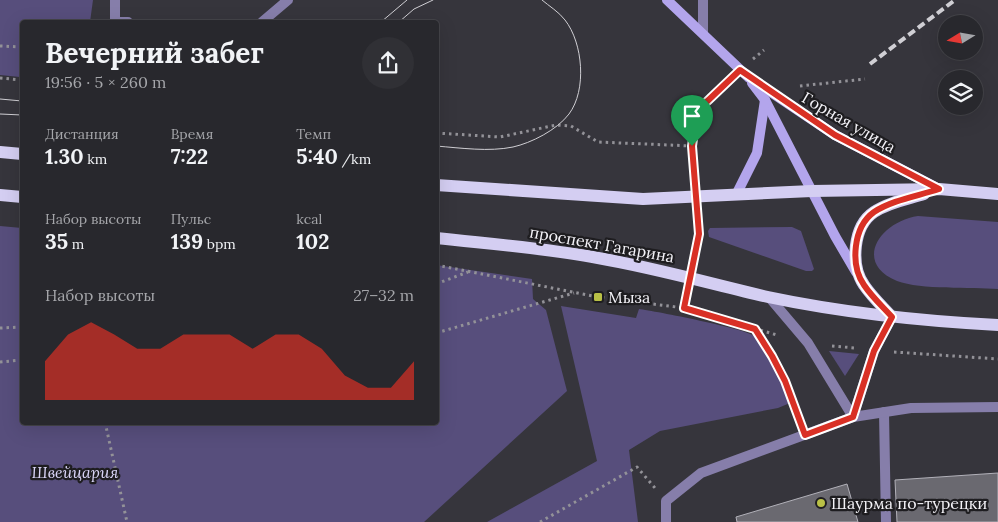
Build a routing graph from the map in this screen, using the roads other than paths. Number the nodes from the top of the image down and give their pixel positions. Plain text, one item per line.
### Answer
1 (115, 0) edge
2 (288, 0) edge
3 (667, 0) edge
4 (703, 0) edge
5 (115, 20) edge
6 (264, 20) edge
7 (703, 33) junction
8 (744, 73) junction
9 (765, 100) junction
10 (0, 152) edge
11 (20, 154) edge
12 (439, 185) edge
13 (939, 189) junction
14 (812, 191) junction
15 (998, 194) edge
16 (0, 195) edge
17 (736, 195) junction
18 (20, 197) edge
19 (439, 238) edge
20 (863, 284) junction
21 (769, 297) junction
22 (892, 317) junction
23 (998, 325) edge
24 (998, 406) edge
25 (884, 412) junction
26 (853, 417) junction
27 (666, 522) edge
28 (886, 522) edge

1 - 5 street
2 - 6 street
3 - 7 main road, Горная улица
4 - 7 street
7 - 8 main road, Горная улица
8 - 9 main road, Горная улица
8 - 13 main road, Горная улица
9 - 14 main road, Горная улица
9 - 17 main road
10 - 11 main road
12 - 17 main road
13 - 14 main road
13 - 15 main road
13 - 20 main road
14 - 17 main road
14 - 20 main road, Горная улица
16 - 18 main road
19 - 21 main road, проспект Гагарина
20 - 22 main road
21 - 22 main road, проспект Гагарина
21 - 26 street
22 - 23 main road, проспект Гагарина
22 - 26 street
24 - 25 street
25 - 26 street
25 - 28 street
26 - 27 street

